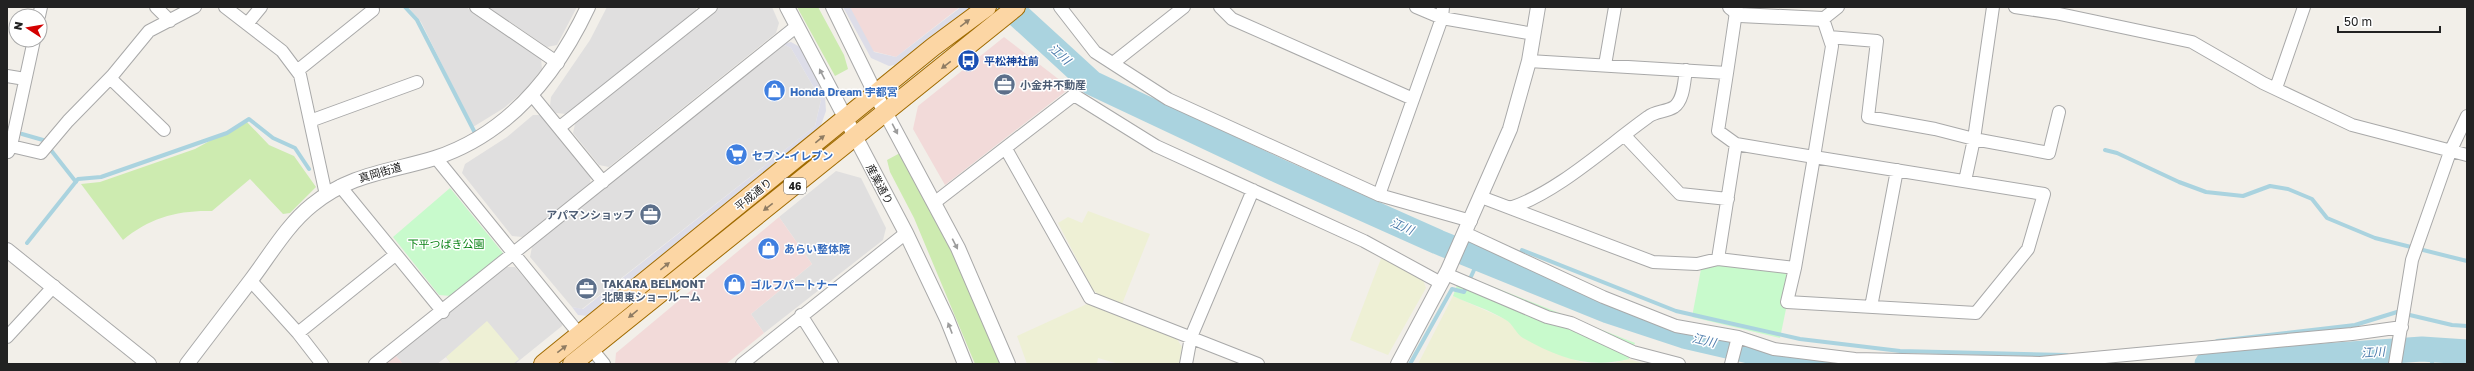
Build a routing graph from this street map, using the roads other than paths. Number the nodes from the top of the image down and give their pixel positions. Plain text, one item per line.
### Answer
1 (156, 7) edge
2 (195, 7) edge
3 (225, 7) edge
4 (261, 7) edge
5 (476, 7) edge
6 (588, 7) edge
7 (710, 7) edge
8 (787, 7) edge
9 (833, 7) edge
10 (1016, 7) edge
11 (1060, 7) edge
12 (1184, 7) edge
13 (1220, 7) edge
14 (1416, 7) edge
15 (1538, 7) edge
16 (1615, 7) edge
17 (1838, 7) edge
18 (1993, 7) edge
19 (2016, 7) edge
20 (2304, 7) edge
21 (984, 9) edge
22 (373, 10) dead end
23 (1733, 10) edge
24 (1442, 13) edge
25 (1824, 19) junction
26 (170, 21) junction
27 (247, 24) junction
28 (797, 26) junction
29 (1534, 34) junction
30 (1829, 37) junction
31 (32, 48) edge
32 (1529, 61) junction
33 (558, 63) junction
34 (1112, 63) junction
35 (1605, 66) junction
36 (1686, 70) junction
37 (297, 71) junction
38 (1727, 73) junction
39 (7, 76) edge
40 (110, 78) junction
41 (25, 79) junction
42 (417, 82) dead end
43 (2276, 88) junction
44 (532, 95) junction
45 (876, 95) junction
46 (1413, 99) junction
47 (886, 112) junction
48 (2059, 112) dead end
49 (2467, 116) edge
50 (845, 119) junction
51 (310, 121) junction
52 (560, 127) junction
53 (164, 130) dead end
54 (1625, 136) junction
55 (855, 137) junction
56 (1974, 139) junction
57 (1736, 144) junction
58 (9, 149) edge
59 (1006, 149) junction
60 (2450, 152) junction
61 (2467, 155) edge
62 (1814, 157) junction
63 (436, 158) junction
64 (1897, 170) junction
65 (1965, 181) junction
66 (603, 182) junction
67 (340, 186) junction
68 (1253, 190) junction
69 (1379, 194) junction
70 (326, 195) junction
71 (1481, 197) junction
72 (1728, 199) junction
73 (934, 203) junction
74 (1510, 208) junction
75 (1467, 230) junction
76 (906, 233) junction
77 (7, 250) edge
78 (514, 254) junction
79 (395, 255) junction
80 (1718, 259) junction
81 (1795, 268) junction
82 (1445, 276) junction
83 (250, 281) junction
84 (54, 286) junction
85 (1871, 307) junction
86 (442, 312) junction
87 (800, 315) junction
88 (2402, 328) junction
89 (298, 333) junction
90 (1191, 336) junction
91 (7, 337) edge
92 (1738, 337) junction
93 (586, 342) junction
94 (150, 364) edge
95 (186, 364) edge
96 (322, 364) edge
97 (376, 364) edge
98 (543, 364) edge
99 (572, 364) edge
100 (604, 364) edge
101 (742, 364) edge
102 (832, 364) edge
103 (964, 364) edge
104 (1008, 364) edge
105 (1186, 364) edge
106 (1258, 364) edge
107 (1398, 364) edge
108 (1679, 364) edge
109 (1731, 364) edge
110 (2395, 364) edge

1 - 26 street
2 - 26 street
3 - 27 street
4 - 27 street
5 - 33 street
6 - 33 street, 真岡街道
7 - 52 street
8 - 28 street, 産業通り
9 - 45 street
10 -> 47 main road, 平成通り / 46
11 - 34 street
12 - 34 street
13 - 46 street
14 - 24 street
15 - 29 street
16 - 35 street
17 - 25 street
18 - 56 street
19 - 43 street
20 - 43 street
45 -> 21 main road, 平成通り / 46
22 - 37 street
23 - 25 street
23 - 38 street
24 - 29 street
24 - 46 street
25 - 30 street
26 - 40 street
27 - 37 street
50 -> 28 street, 産業通り
28 - 66 street
29 - 32 street
30 - 56 street
30 - 62 street
31 - 41 street
32 - 35 street
32 - 71 street
33 - 44 street, 真岡街道
34 - 69 street
35 - 36 street
36 - 38 street
36 - 54 street
37 - 51 street
38 - 57 street
39 - 41 street
40 - 53 street
40 - 58 street
41 - 58 street
42 - 51 street
43 - 60 street
44 - 52 street
44 - 63 street, 真岡街道
45 - 47 street
45 - 50 main road, 平成通り / 46
46 - 69 street
47 - 55 main road, 平成通り / 46
47 -> 73 street
48 - 56 street
49 - 60 street
50 - 55 street, 産業通り
93 -> 50 main road, 平成通り / 46
51 - 70 street
52 - 66 street
54 - 72 street
54 - 74 street
55 - 76 street, 産業通り
55 -> 93 main road, 平成通り / 46
56 - 65 street
57 - 62 street
57 - 72 street
59 - 68 street
59 - 73 street
59 - 90 street
60 - 61 street
60 - 88 street
62 - 64 street
62 - 81 street
63 - 67 street, 真岡街道
63 - 78 street
64 - 65 street
64 - 85 street
65 - 85 street
66 - 78 street
67 - 70 street, 真岡街道
67 - 79 street
68 - 82 street
68 - 90 street
69 - 75 street
70 - 83 street, 真岡街道
71 - 74 street
71 - 75 street
72 - 80 street
73 -> 104 street
74 - 80 street
75 - 82 street
75 - 92 street
76 - 87 street
103 -> 76 street, 産業通り
77 - 84 street
78 - 86 street
78 - 93 street
79 - 86 street
79 - 89 street
80 - 81 street
81 - 85 street
82 - 107 street
82 - 108 street
83 - 89 street
83 - 95 street, 真岡街道
84 - 91 street
84 - 94 street
86 - 97 street
87 - 101 street
87 - 102 street
88 - 92 street
88 - 110 street
89 - 96 street
90 - 105 street
90 - 106 street
92 - 109 street
98 -> 93 main road, 平成通り / 46
93 - 99 main road, 平成通り / 46
93 - 100 street

